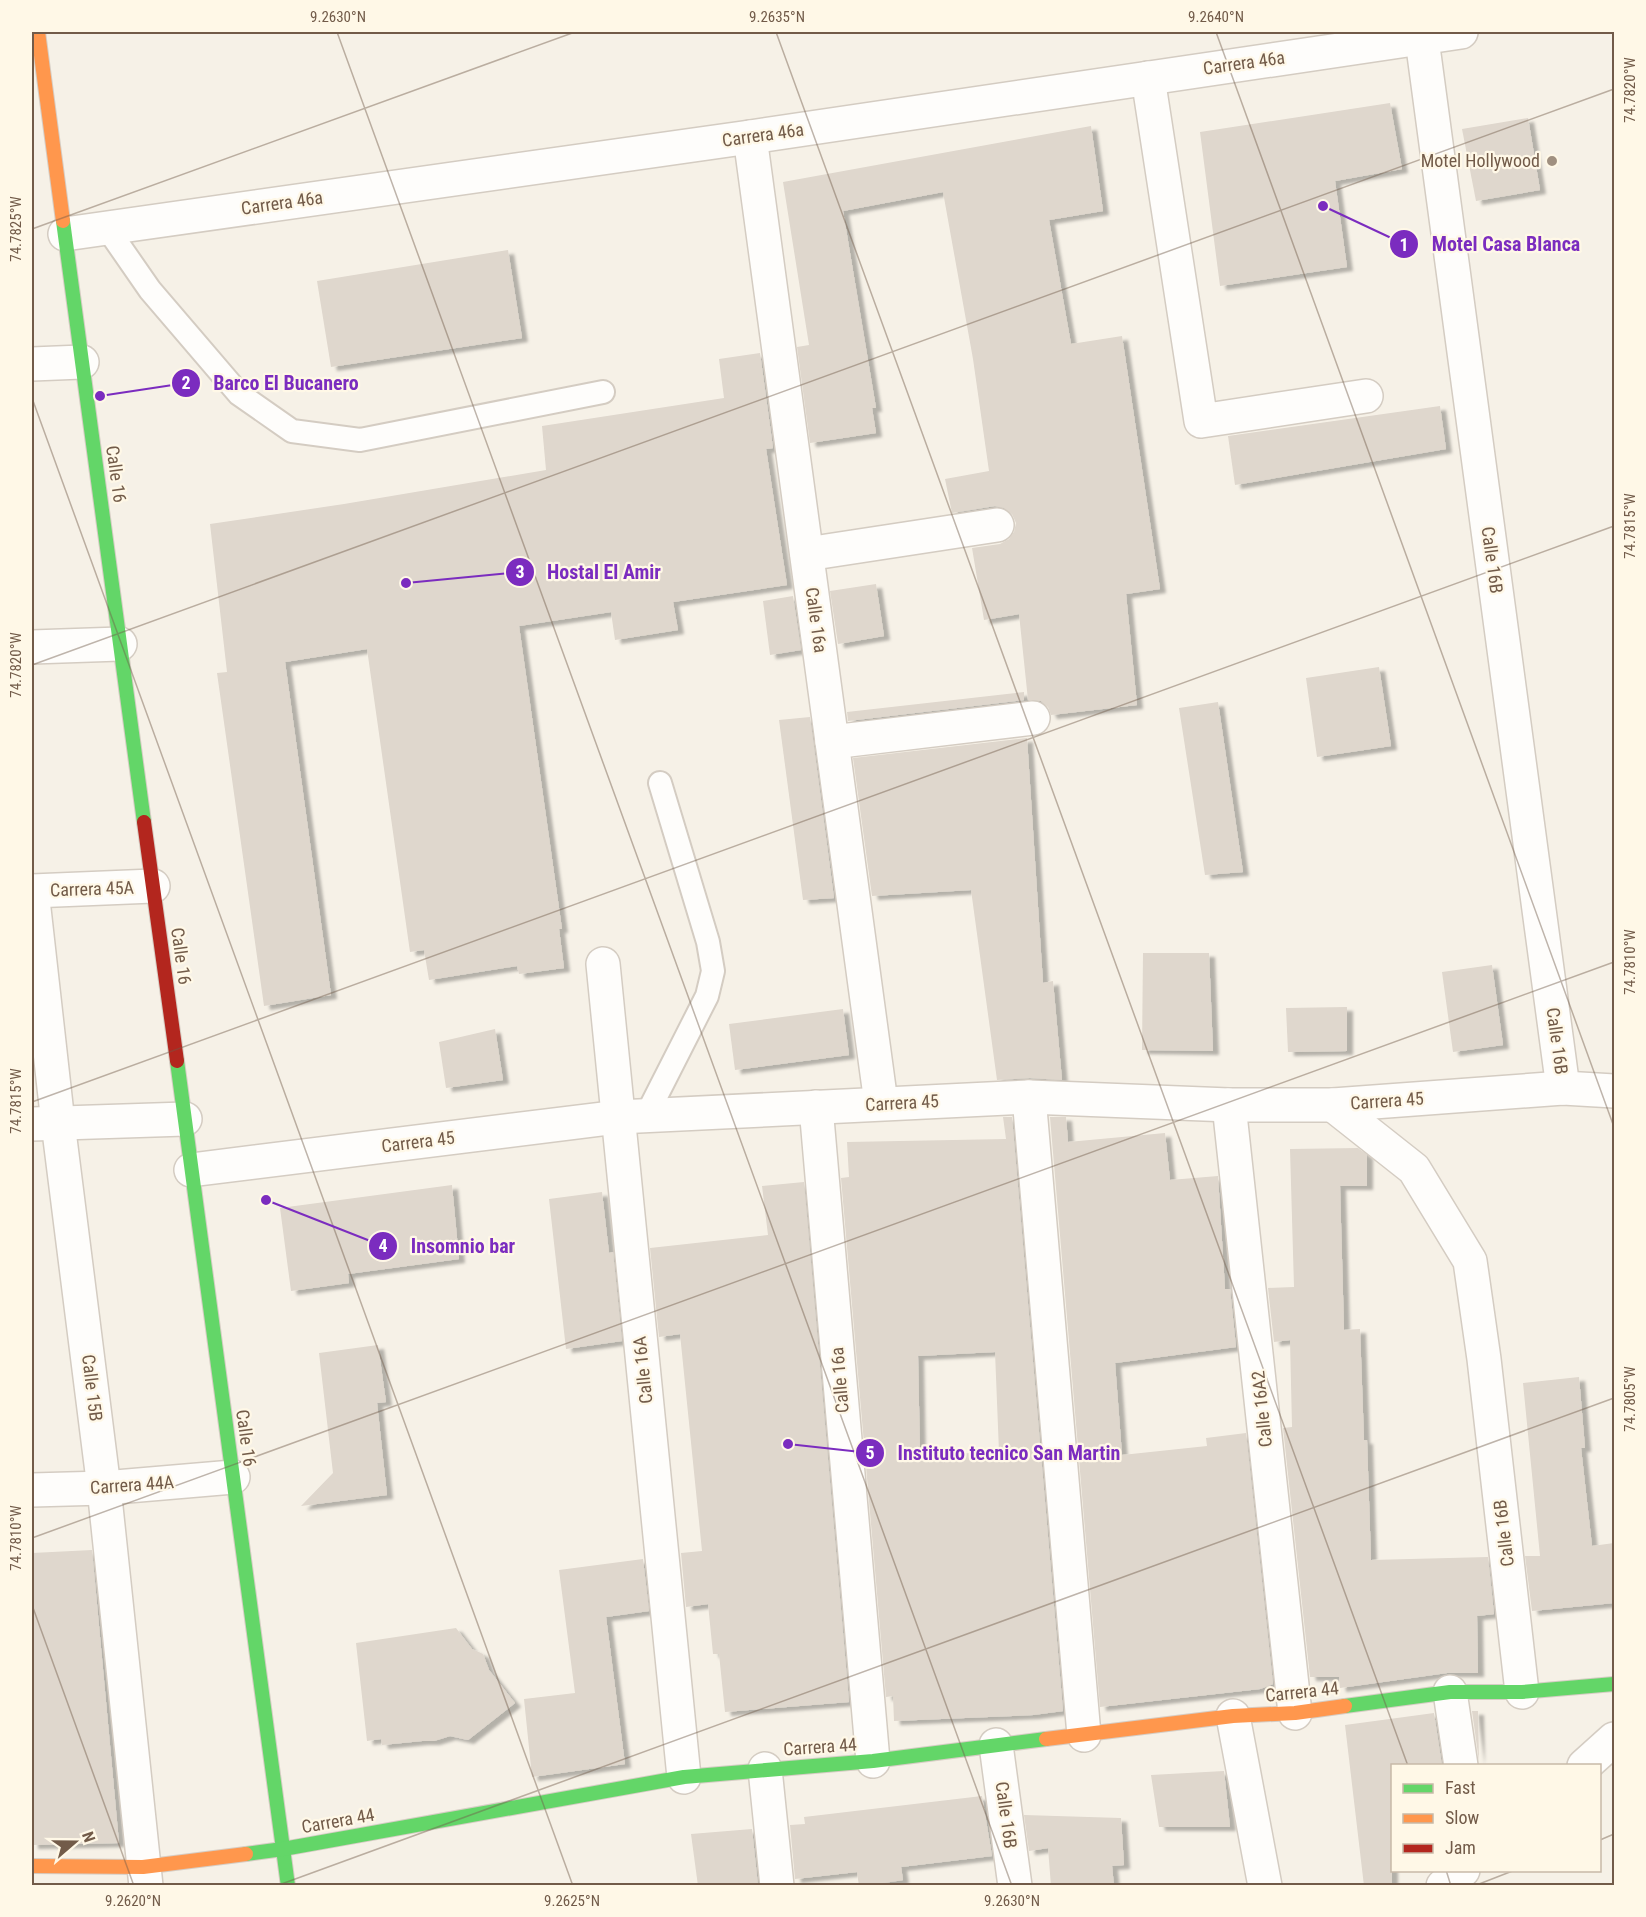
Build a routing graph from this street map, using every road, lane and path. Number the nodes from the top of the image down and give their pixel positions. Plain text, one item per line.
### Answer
1 (38, 32) edge
2 (1461, 32) edge
3 (1421, 34) edge
4 (1148, 78) junction
5 (750, 137) junction
6 (107, 228) junction
7 (65, 234) junction
8 (82, 362) junction
9 (32, 364) edge
10 (603, 392) dead end
11 (1366, 396) dead end
12 (997, 525) dead end
13 (807, 554) junction
14 (120, 644) junction
15 (32, 647) edge
16 (1033, 718) dead end
17 (832, 742) junction
18 (660, 783) dead end
19 (153, 886) junction
20 (32, 891) edge
21 (603, 964) dead end
22 (1563, 1088) junction
23 (1614, 1091) edge
24 (1029, 1097) junction
25 (881, 1103) junction
26 (1229, 1105) junction
27 (1333, 1105) junction
28 (816, 1107) junction
29 (632, 1116) junction
30 (185, 1119) junction
31 (45, 1124) edge
32 (191, 1170) junction
33 (233, 1477) junction
34 (104, 1488) junction
35 (32, 1491) edge
36 (1614, 1684) edge
37 (1450, 1692) junction
38 (1522, 1692) junction
39 (1295, 1713) junction
40 (1233, 1716) junction
41 (1084, 1735) junction
42 (1614, 1739) edge
43 (996, 1745) junction
44 (873, 1761) junction
45 (1461, 1764) edge
46 (1586, 1764) edge
47 (765, 1769) junction
48 (684, 1777) junction
49 (283, 1849) junction
50 (32, 1866) edge
51 (1460, 1872) edge
52 (144, 1876) edge
53 (288, 1886) edge
54 (777, 1886) edge
55 (1015, 1886) edge
56 (1265, 1886) edge
57 (1443, 1886) edge

1 - 7 main road, Calle 16
2 - 3 street, Carrera 46a
3 - 4 street, Carrera 46a
3 - 22 street, Calle 16B
4 - 5 street, Carrera 46a
4 - 11 street
5 - 6 street, Carrera 46a
5 - 13 street, Calle 16a
6 - 7 street, Carrera 46a
6 - 10 lane
7 - 8 main road, Calle 16
8 - 9 street
8 - 14 main road, Calle 16
12 - 13 street
13 - 17 street, Calle 16a
14 - 15 street
14 - 19 main road, Calle 16
16 - 17 street
17 - 25 street, Calle 16a
18 - 29 lane
19 - 20 street, Carrera 45A
19 - 30 main road, Calle 16
20 - 31 street, Calle 15B
21 - 29 street, Calle 16A
22 - 23 street, Carrera 45
22 - 27 street, Carrera 45
24 - 25 street, Carrera 45
24 - 26 street, Carrera 45
24 - 41 street
25 - 28 street, Carrera 45
26 - 27 street, Carrera 45
26 - 39 street, Calle 16A2
27 - 38 street, Calle 16B
28 - 29 street, Carrera 45
28 - 44 street, Calle 16a
29 - 32 street, Carrera 45
29 - 48 street, Calle 16A
30 - 31 street
30 - 32 main road, Calle 16
31 - 34 street, Calle 15B
32 - 33 main road, Calle 16
33 - 34 street, Carrera 44A
33 - 49 main road, Calle 16
34 - 35 street, Carrera 44A
34 - 52 street, Calle 15B
36 - 38 main road, Carrera 44
37 - 38 main road, Carrera 44
37 - 39 main road, Carrera 44
37 - 45 street
39 - 40 main road, Carrera 44
40 - 41 main road, Carrera 44
40 - 56 street
41 - 43 main road, Carrera 44
42 - 46 street
43 - 44 main road, Carrera 44
43 - 55 street, Calle 16B
44 - 47 main road, Carrera 44
47 - 48 main road, Carrera 44
47 - 54 street
48 - 49 main road, Carrera 44
49 - 52 main road, Carrera 44
49 - 53 main road, Calle 16
50 - 52 main road, Carrera 44
51 - 57 street

